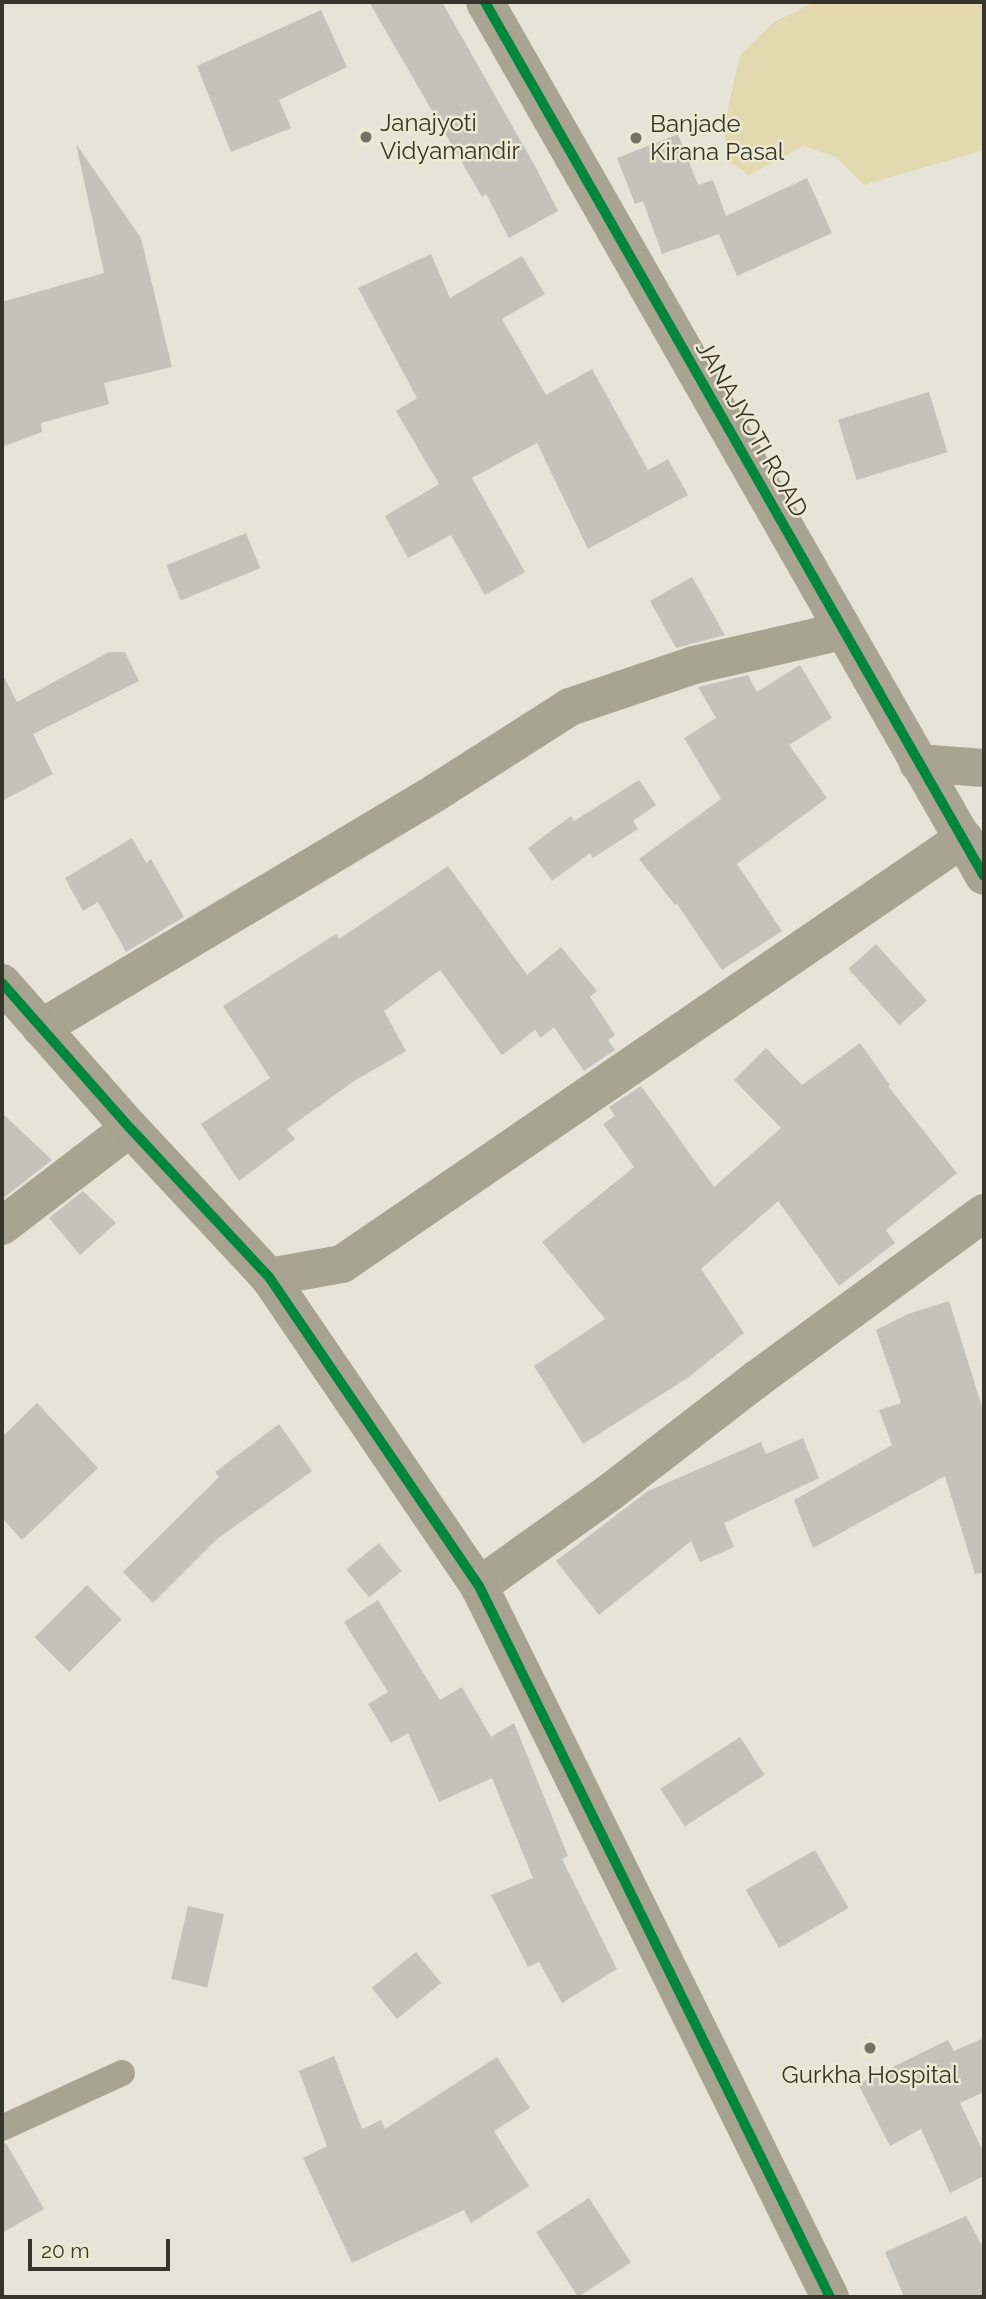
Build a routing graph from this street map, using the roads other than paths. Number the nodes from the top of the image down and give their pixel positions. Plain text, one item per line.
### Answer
1 (485, 2) edge
2 (843, 631) junction
3 (918, 763) junction
4 (984, 768) edge
5 (964, 838) junction
6 (984, 877) edge
7 (2, 983) edge
8 (41, 1028) junction
9 (130, 1128) junction
10 (984, 1213) edge
11 (2, 1226) edge
12 (270, 1277) junction
13 (479, 1586) junction
14 (122, 2073) dead end
15 (2, 2129) edge
16 (830, 2297) edge

1 - 2 street, JANAJYOTI ROAD
2 - 3 street, JANAJYOTI ROAD
2 - 8 street
3 - 4 street
3 - 5 street, JANAJYOTI ROAD
5 - 6 street, JANAJYOTI ROAD
5 - 12 street
7 - 8 street
8 - 9 street
9 - 11 street
9 - 12 street
10 - 13 street
12 - 13 street
13 - 16 street
14 - 15 lane

